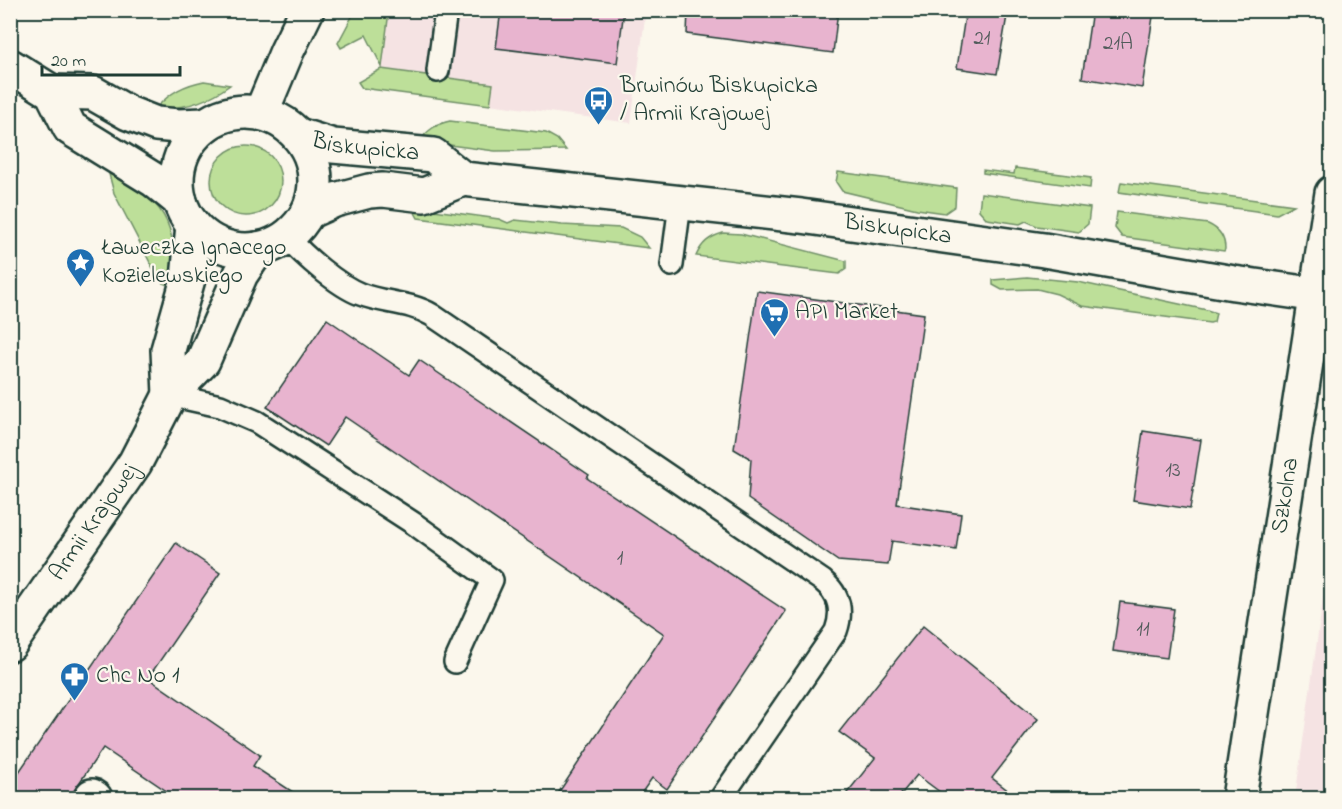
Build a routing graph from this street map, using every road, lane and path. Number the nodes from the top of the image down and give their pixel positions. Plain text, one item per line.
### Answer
1 (307, 10) edge
2 (446, 10) edge
3 (10, 66) edge
4 (438, 71) dead end
5 (52, 93) junction
6 (261, 113) junction
7 (205, 125) junction
8 (298, 135) junction
9 (463, 179) junction
10 (1332, 193) edge
11 (680, 204) junction
12 (308, 212) junction
13 (186, 213) junction
14 (273, 243) junction
15 (672, 265) dead end
16 (1324, 296) edge
17 (170, 395) junction
18 (10, 644) edge
19 (455, 662) dead end
20 (721, 798) edge
21 (1239, 798) edge

1 - 6 main road
2 - 4 lane
3 - 5 main road
5 - 7 main road
5 - 13 main road
6 - 7 main road
6 - 8 main road
7 - 13 main road
8 - 9 main road, Biskupicka
8 - 12 main road
9 - 11 main road, Biskupicka
9 - 12 main road, Biskupicka
10 - 16 main road, Szkolna
11 - 15 lane
11 - 16 main road, Biskupicka
12 - 14 main road
13 - 14 main road
13 - 17 main road, Armii Krajowej
14 - 17 main road, Armii Krajowej
14 - 20 lane
16 - 21 main road, Szkolna
17 - 18 main road, Armii Krajowej
17 - 19 lane

